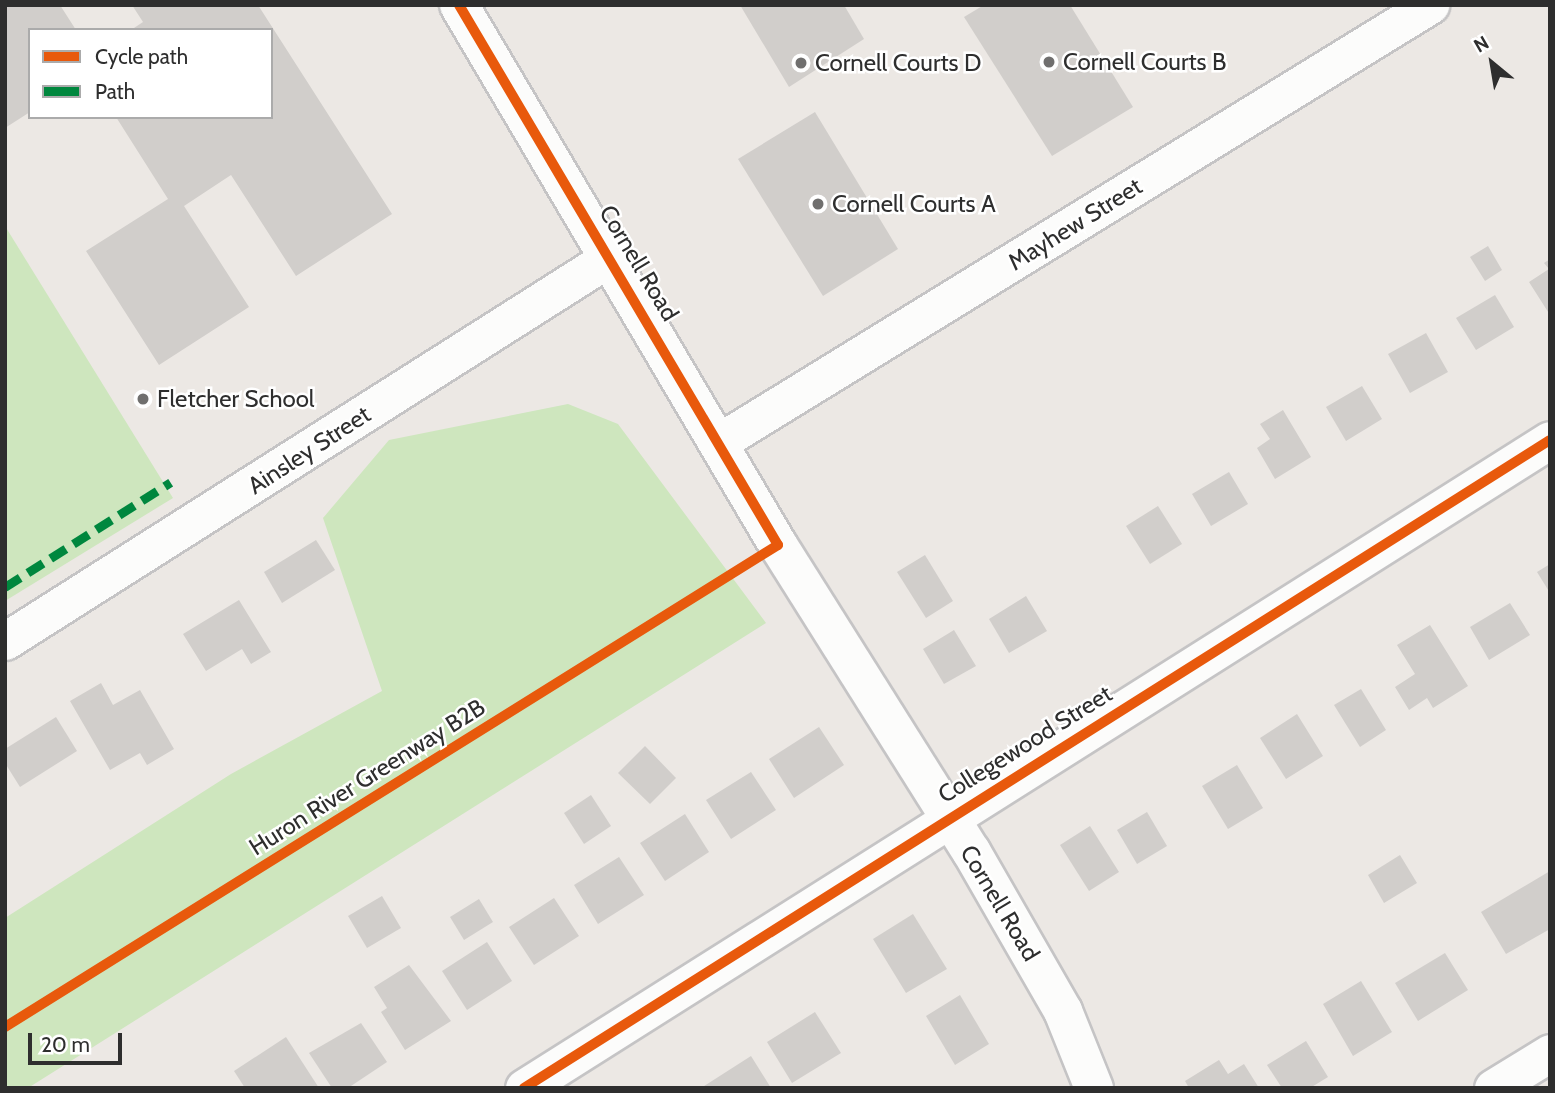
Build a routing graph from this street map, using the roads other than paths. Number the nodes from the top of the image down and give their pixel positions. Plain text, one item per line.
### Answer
1 (459, 5) edge
2 (1430, 5) edge
3 (612, 257) junction
4 (1550, 440) edge
5 (719, 442) junction
6 (5, 641) edge
7 (947, 817) junction
8 (1550, 1054) edge
9 (524, 1088) edge
10 (1094, 1088) edge
11 (1493, 1088) edge

1 - 3 street, Cornell Road
2 - 5 street, Mayhew Street
3 - 5 street, Cornell Road
3 - 6 street, Ainsley Street
4 - 7 street, Collegewood Street
5 - 7 street, Cornell Road
7 - 9 street, Collegewood Street
7 - 10 street, Cornell Road
8 - 11 street

